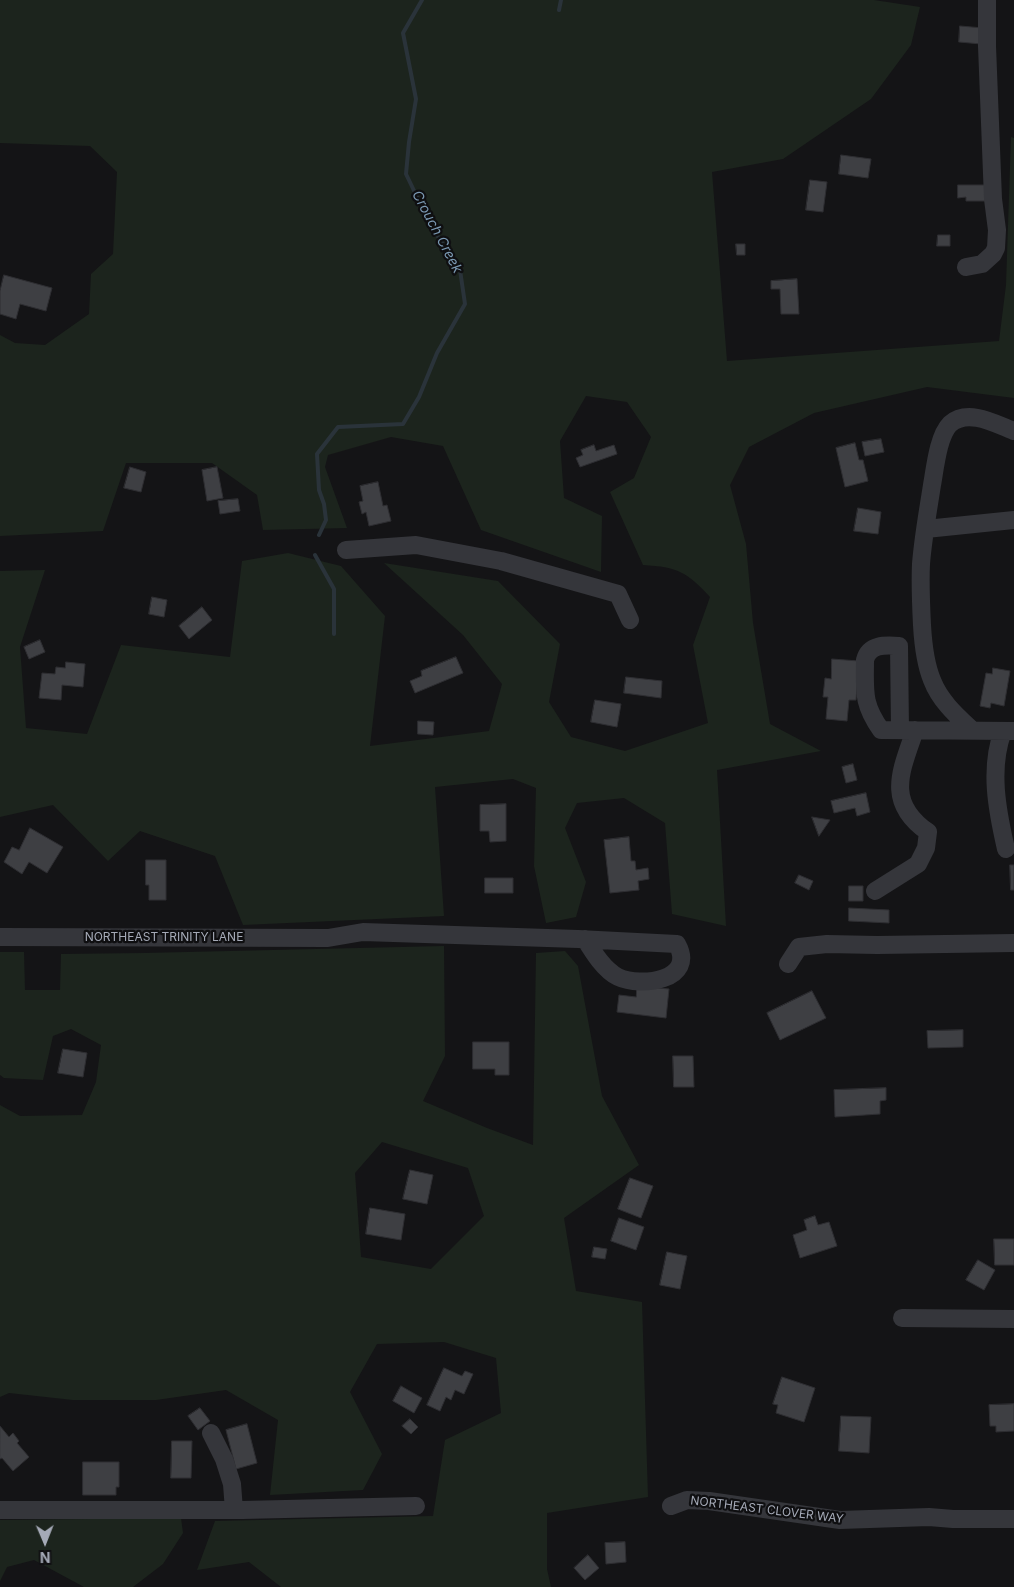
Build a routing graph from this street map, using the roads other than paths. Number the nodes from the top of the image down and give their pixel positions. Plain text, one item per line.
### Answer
1 (987, 0) edge
2 (966, 267) dead end
3 (1014, 431) edge
4 (1014, 520) edge
5 (926, 529) junction
6 (346, 550) dead end
7 (630, 620) dead end
8 (908, 730) junction
9 (972, 730) junction
10 (1008, 731) edge
11 (1006, 848) dead end
12 (875, 892) dead end
13 (0, 937) edge
14 (585, 939) junction
15 (1009, 942) edge
16 (788, 964) dead end
17 (902, 1318) dead end
18 (1014, 1319) edge
19 (211, 1433) dead end
20 (416, 1506) dead end
21 (671, 1506) dead end
22 (0, 1510) edge
23 (234, 1510) junction
24 (1014, 1518) edge

1 - 2 street
3 - 5 street
4 - 5 street
5 - 9 street
6 - 7 street
8 - 8 street
8 - 9 street
8 - 12 street
9 - 10 street
10 - 11 street
13 - 14 street, NORTHEAST TRINITY LANE
14 - 14 street, NORTHEAST TRINITY LANE
15 - 16 street
17 - 18 street
19 - 23 street
20 - 23 street
21 - 24 street, NORTHEAST CLOVER WAY
22 - 23 street

